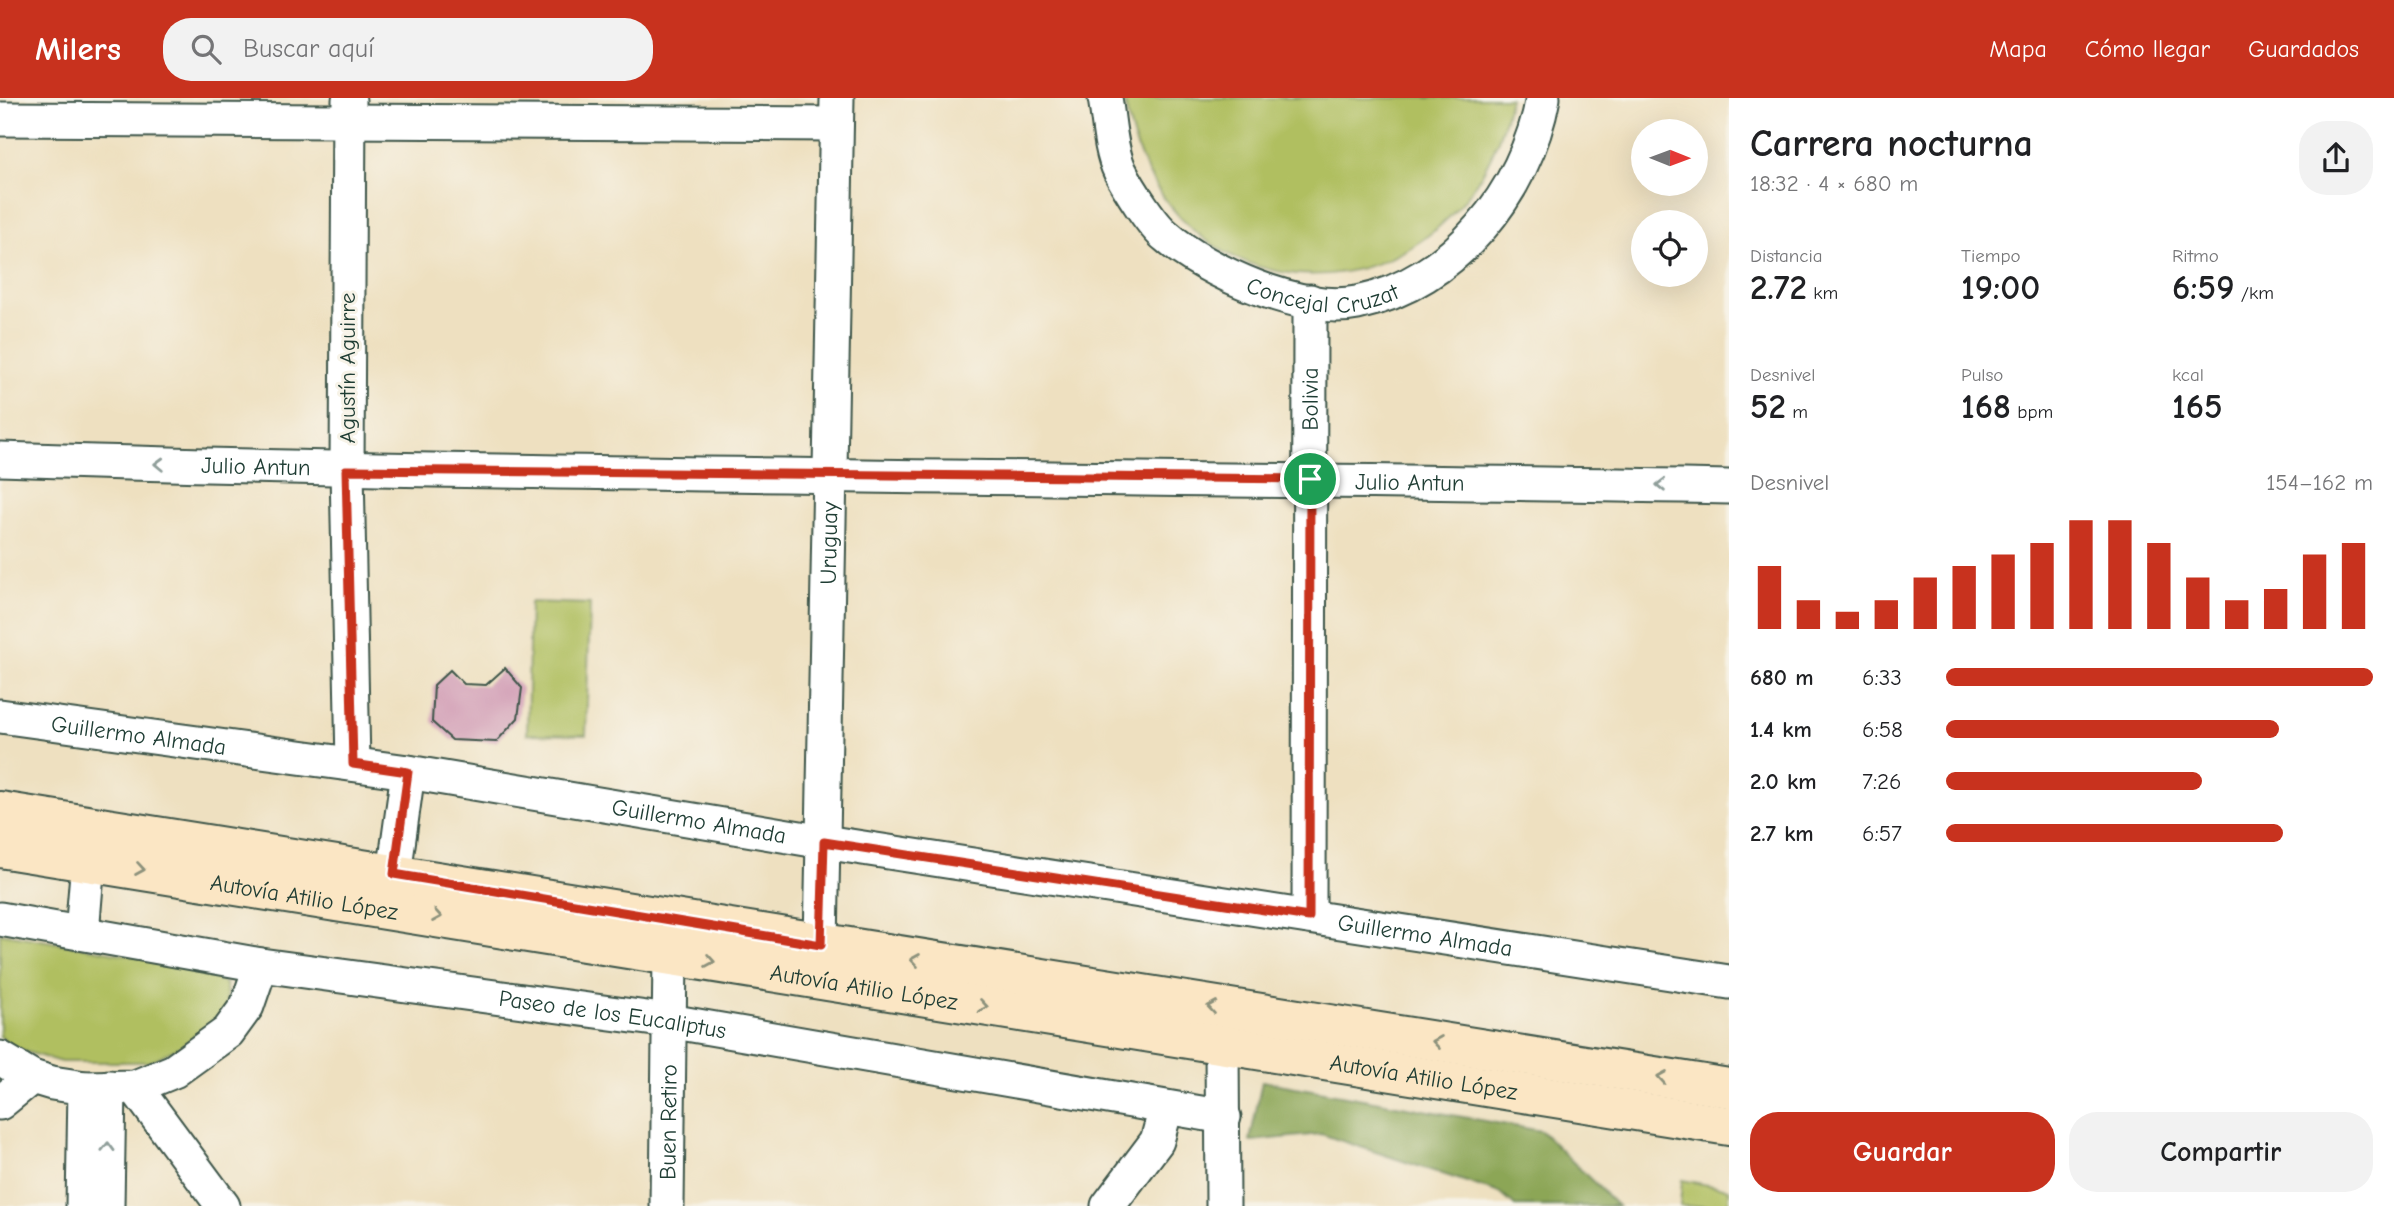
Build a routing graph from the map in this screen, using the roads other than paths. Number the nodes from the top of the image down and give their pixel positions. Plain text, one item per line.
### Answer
1 (1105, 98) edge
2 (1543, 98) edge
3 (349, 109) edge
4 (837, 111) edge
5 (0, 119) edge
6 (1310, 301) junction
7 (0, 459) edge
8 (346, 470) junction
9 (827, 476) junction
10 (1310, 479) junction
11 (1729, 487) edge
12 (0, 716) edge
13 (353, 764) junction
14 (408, 772) junction
15 (0, 811) edge
16 (824, 842) junction
17 (0, 848) edge
18 (88, 861) junction
19 (394, 874) junction
20 (1309, 917) junction
21 (0, 919) edge
22 (82, 933) junction
23 (821, 945) junction
24 (670, 954) junction
25 (261, 965) junction
26 (1729, 982) edge
27 (669, 1021) junction
28 (1222, 1045) junction
29 (0, 1058) edge
30 (32, 1077) junction
31 (110, 1087) junction
32 (1729, 1088) edge
33 (0, 1102) edge
34 (1166, 1108) junction
35 (1224, 1117) junction
36 (1729, 1126) edge
37 (83, 1206) edge
38 (107, 1206) edge
39 (223, 1206) edge
40 (667, 1206) edge
41 (1108, 1206) edge
42 (1223, 1206) edge

1 - 6 street, Concejal Cruzat
2 - 6 street, Concejal Cruzat
3 - 4 street
3 - 5 street
3 - 8 street, Agustín Aguirre
4 - 9 street, Uruguay
6 - 10 street, Bolivia
8 -> 7 street, Julio Antun
8 - 9 street, Julio Antun
8 - 13 street, Agustín Aguirre
9 - 10 street, Julio Antun
9 - 16 street, Uruguay
11 -> 10 street, Julio Antun
10 - 20 street, Bolivia
12 - 13 street, Guillermo Almada
13 - 14 street, Guillermo Almada
14 - 16 street, Guillermo Almada
14 - 19 street
15 - 19 main road, Autovía Atilio López
16 - 20 street, Guillermo Almada
16 - 23 street, Uruguay
17 - 18 main road, Autovía Atilio López
18 - 22 street
18 -> 24 main road, Autovía Atilio López
19 - 23 main road, Autovía Atilio López
20 - 26 street, Guillermo Almada
21 - 22 street, Paseo de los Eucaliptus
22 - 25 street, Paseo de los Eucaliptus
32 -> 23 main road, Autovía Atilio López
24 - 27 street, Buen Retiro
24 -> 28 main road, Autovía Atilio López
25 - 27 street, Paseo de los Eucaliptus
25 - 31 street
27 - 34 street, Paseo de los Eucaliptus
27 - 40 street, Buen Retiro
28 - 35 street
28 - 36 main road, Autovía Atilio López
29 - 30 street
30 - 31 street
30 - 33 street
31 - 37 street
38 -> 31 street
31 - 39 street
34 - 35 street, Paseo de los Eucaliptus
34 - 41 street
35 - 42 street

